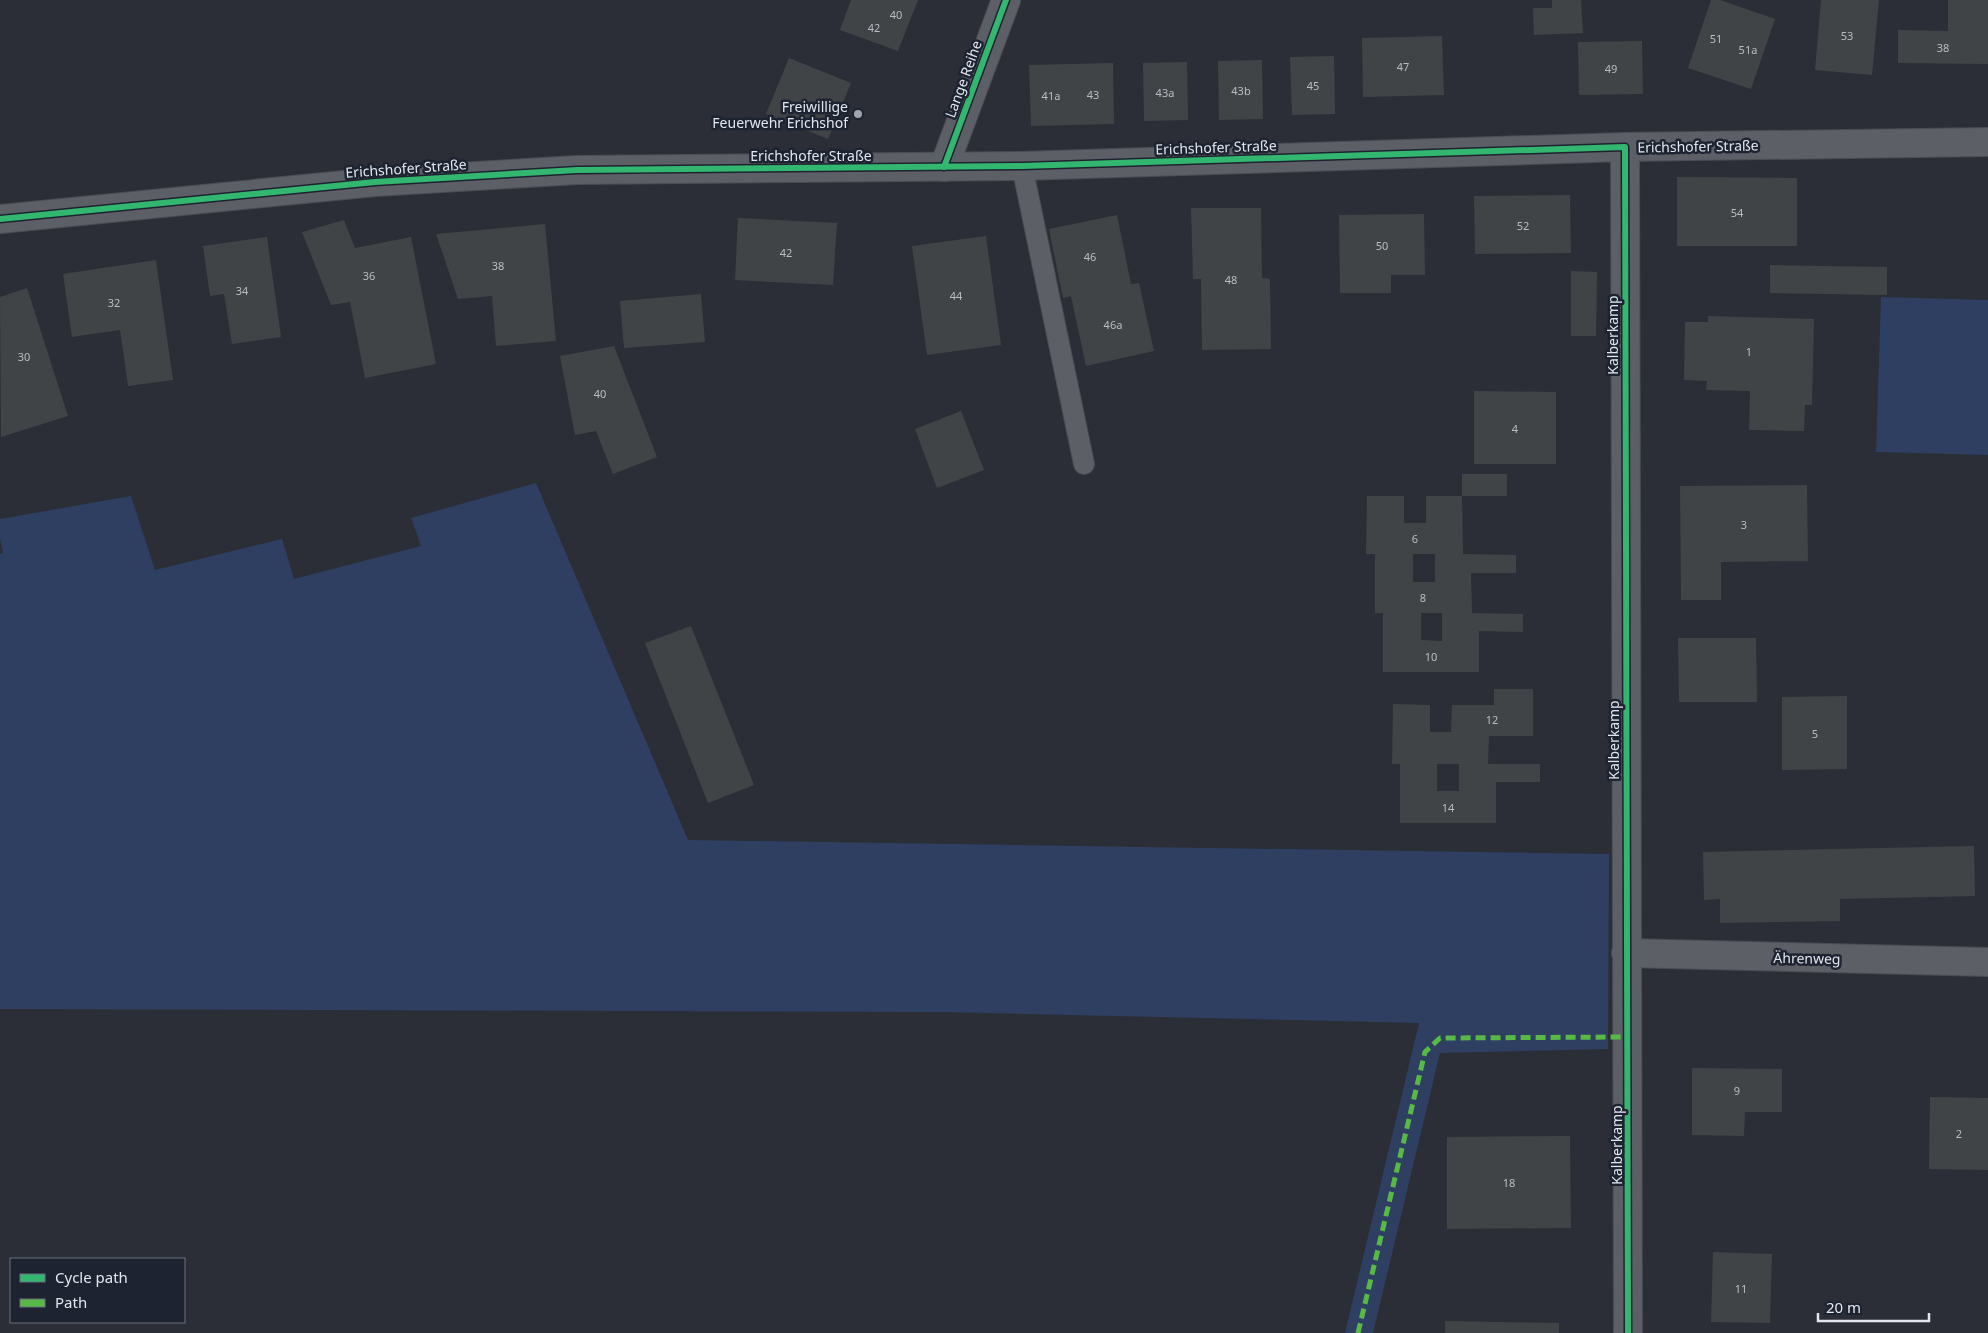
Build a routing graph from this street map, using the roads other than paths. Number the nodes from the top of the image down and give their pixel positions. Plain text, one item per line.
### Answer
1 (1006, 0) edge
2 (1988, 142) edge
3 (1624, 147) junction
4 (1022, 166) junction
5 (944, 167) junction
6 (0, 219) edge
7 (1084, 464) dead end
8 (1626, 954) junction
9 (1988, 962) edge
10 (1628, 1333) edge

1 - 5 street, Lange Reihe
2 - 3 street, Erichshofer Straße
3 - 4 street, Erichshofer Straße
3 - 8 street, Kalberkamp
4 - 5 street, Erichshofer Straße
4 - 7 lane
5 - 6 street, Erichshofer Straße
8 - 9 street, Ährenweg
8 - 10 street, Kalberkamp

